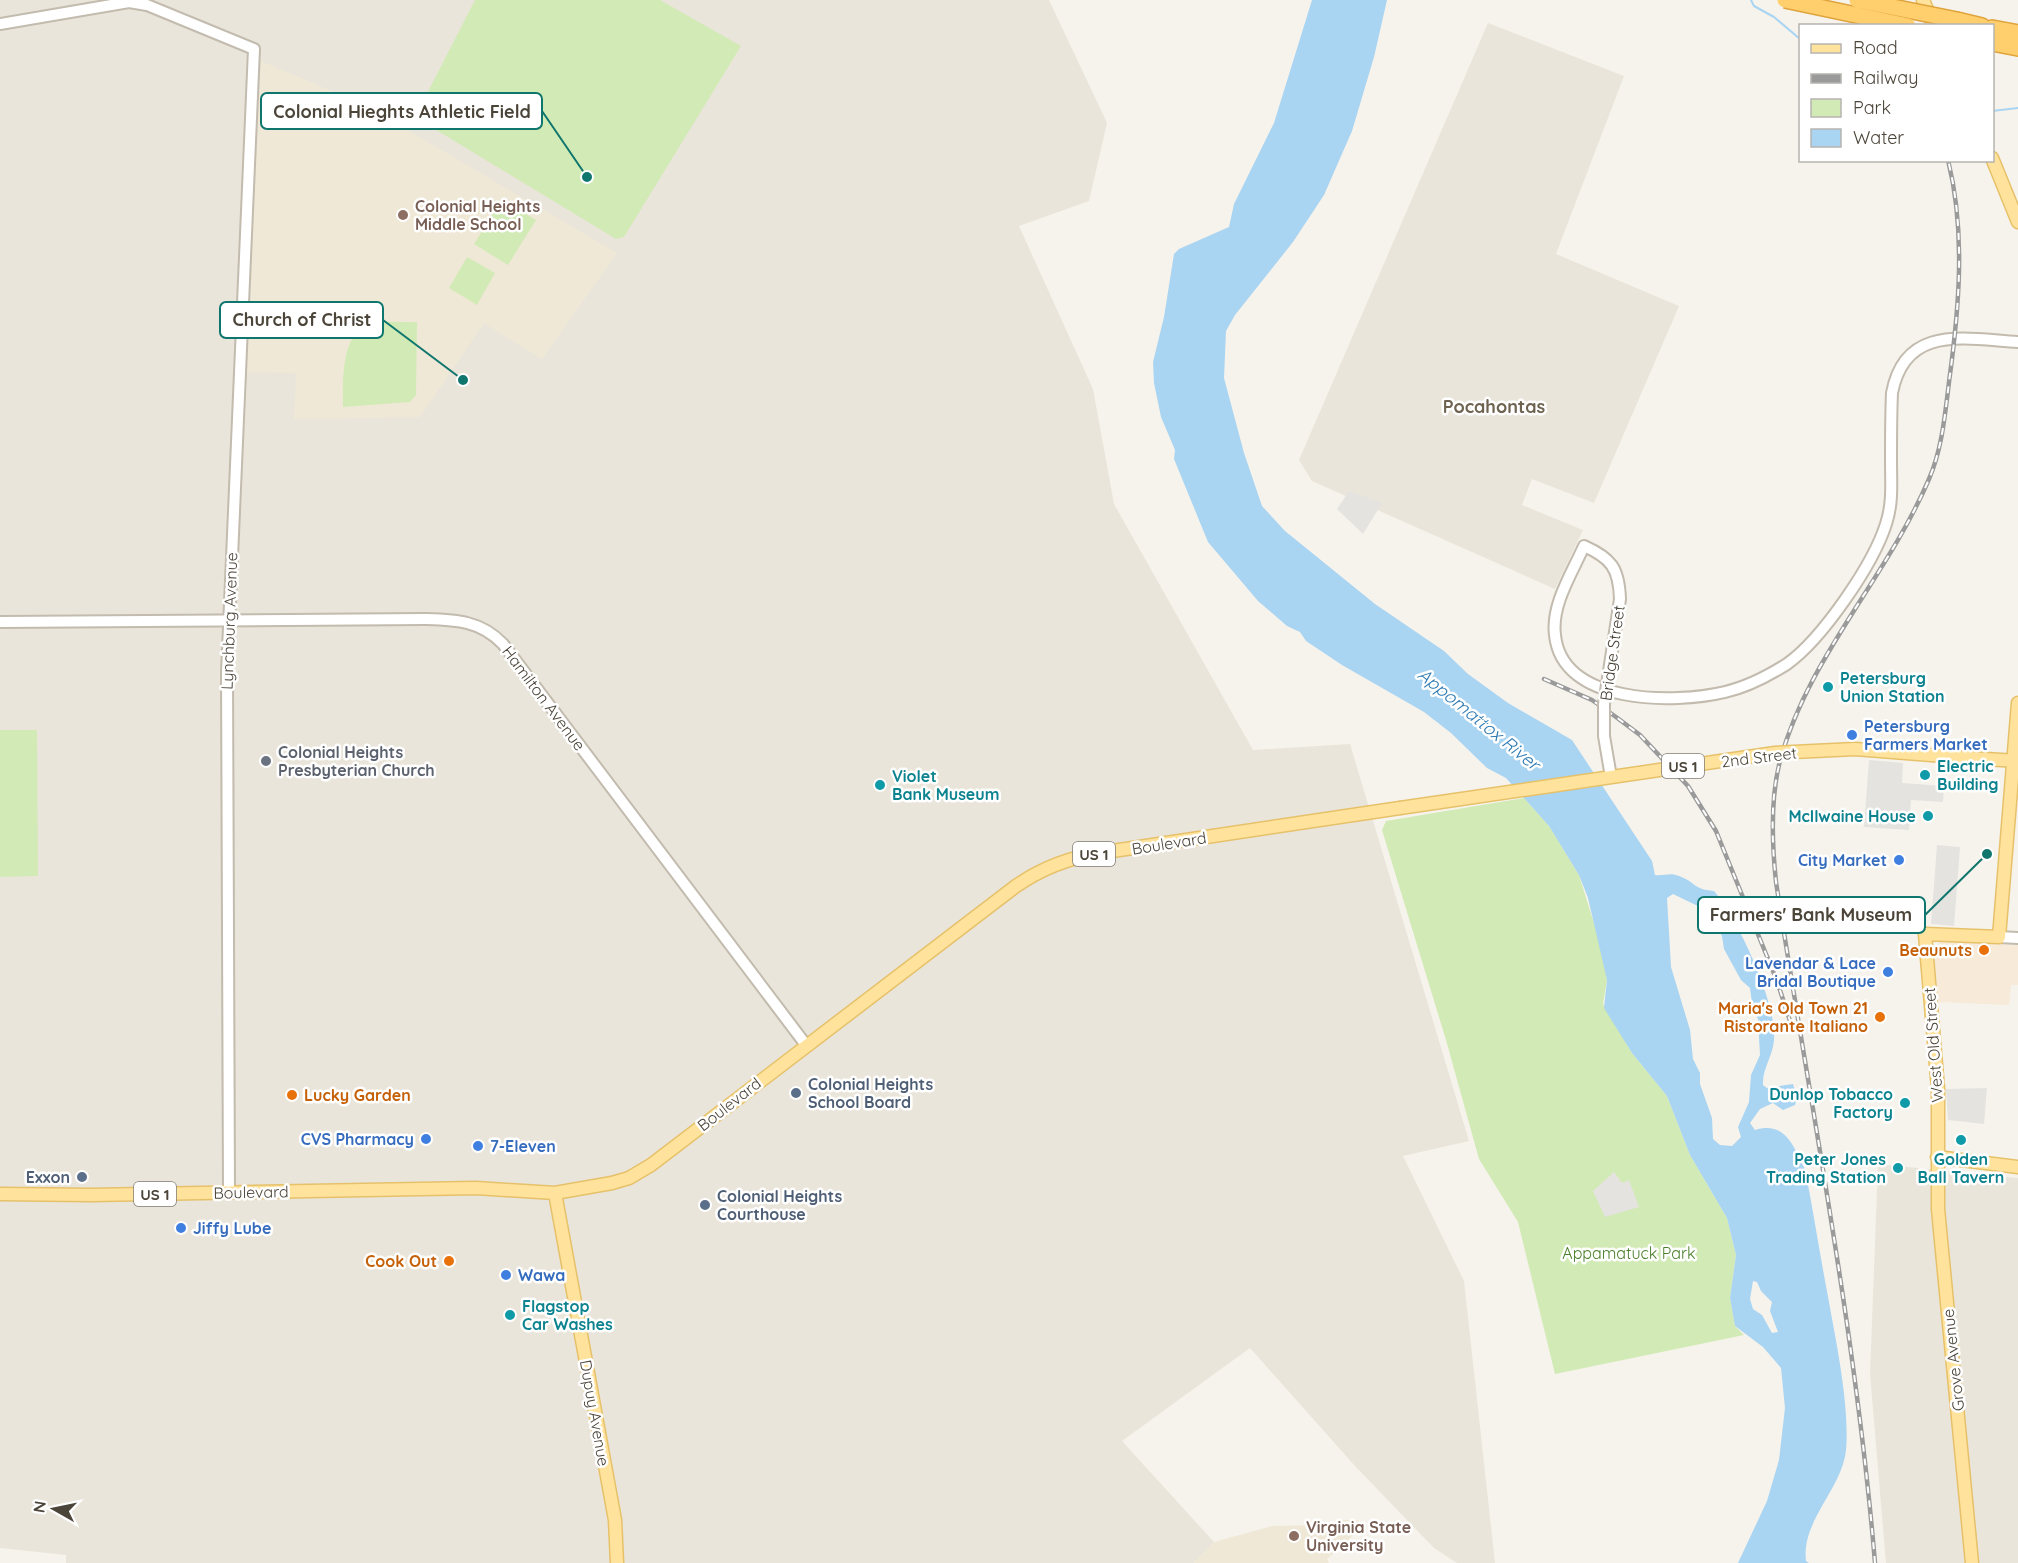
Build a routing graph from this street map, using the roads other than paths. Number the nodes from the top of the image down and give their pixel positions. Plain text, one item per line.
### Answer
1 (1785, 0) edge
2 (1857, 0) edge
3 (1923, 0) edge
4 (0, 24) edge
5 (1899, 24) edge
6 (1933, 24) edge
7 (1977, 24) edge
8 (1994, 27) edge
9 (2018, 31) edge
10 (1994, 43) edge
11 (2018, 48) edge
12 (1994, 162) edge
13 (2018, 222) edge
14 (2018, 342) edge
15 (228, 620) junction
16 (0, 622) edge
17 (2018, 704) edge
18 (2015, 761) edge
19 (1611, 777) junction
20 (1400, 808) joint
21 (1999, 937) junction
22 (2018, 938) edge
23 (806, 1045) junction
24 (1937, 1157) junction
25 (2018, 1167) edge
26 (229, 1192) junction
27 (555, 1193) junction
28 (0, 1194) edge
29 (617, 1563) edge
30 (1972, 1563) edge

1 - 5 highway, bridge
2 - 7 highway, bridge
3 - 6 main road
4 - 15 street, Lynchburg Avenue
8 - 9 highway
10 - 11 highway
12 - 13 main road
14 - 19 street, Bridge Street, bridge
15 - 16 street, Hamilton Avenue
15 - 23 street, Hamilton Avenue
15 - 26 street, Lynchburg Avenue
17 - 18 main road
18 - 19 main road, 2nd Street / US 1, bridge
18 - 21 main road
19 - 20 main road, 2nd Street / US 1, bridge
20 - 23 main road, Boulevard / US 1
21 - 22 street
21 - 24 main road, West Old Street
23 - 27 main road, Boulevard / US 1
24 - 25 main road
24 - 30 main road, Grove Avenue
26 - 27 main road, Boulevard / US 1
26 - 28 main road, Boulevard / US 1
27 - 29 main road, Dupuy Avenue

